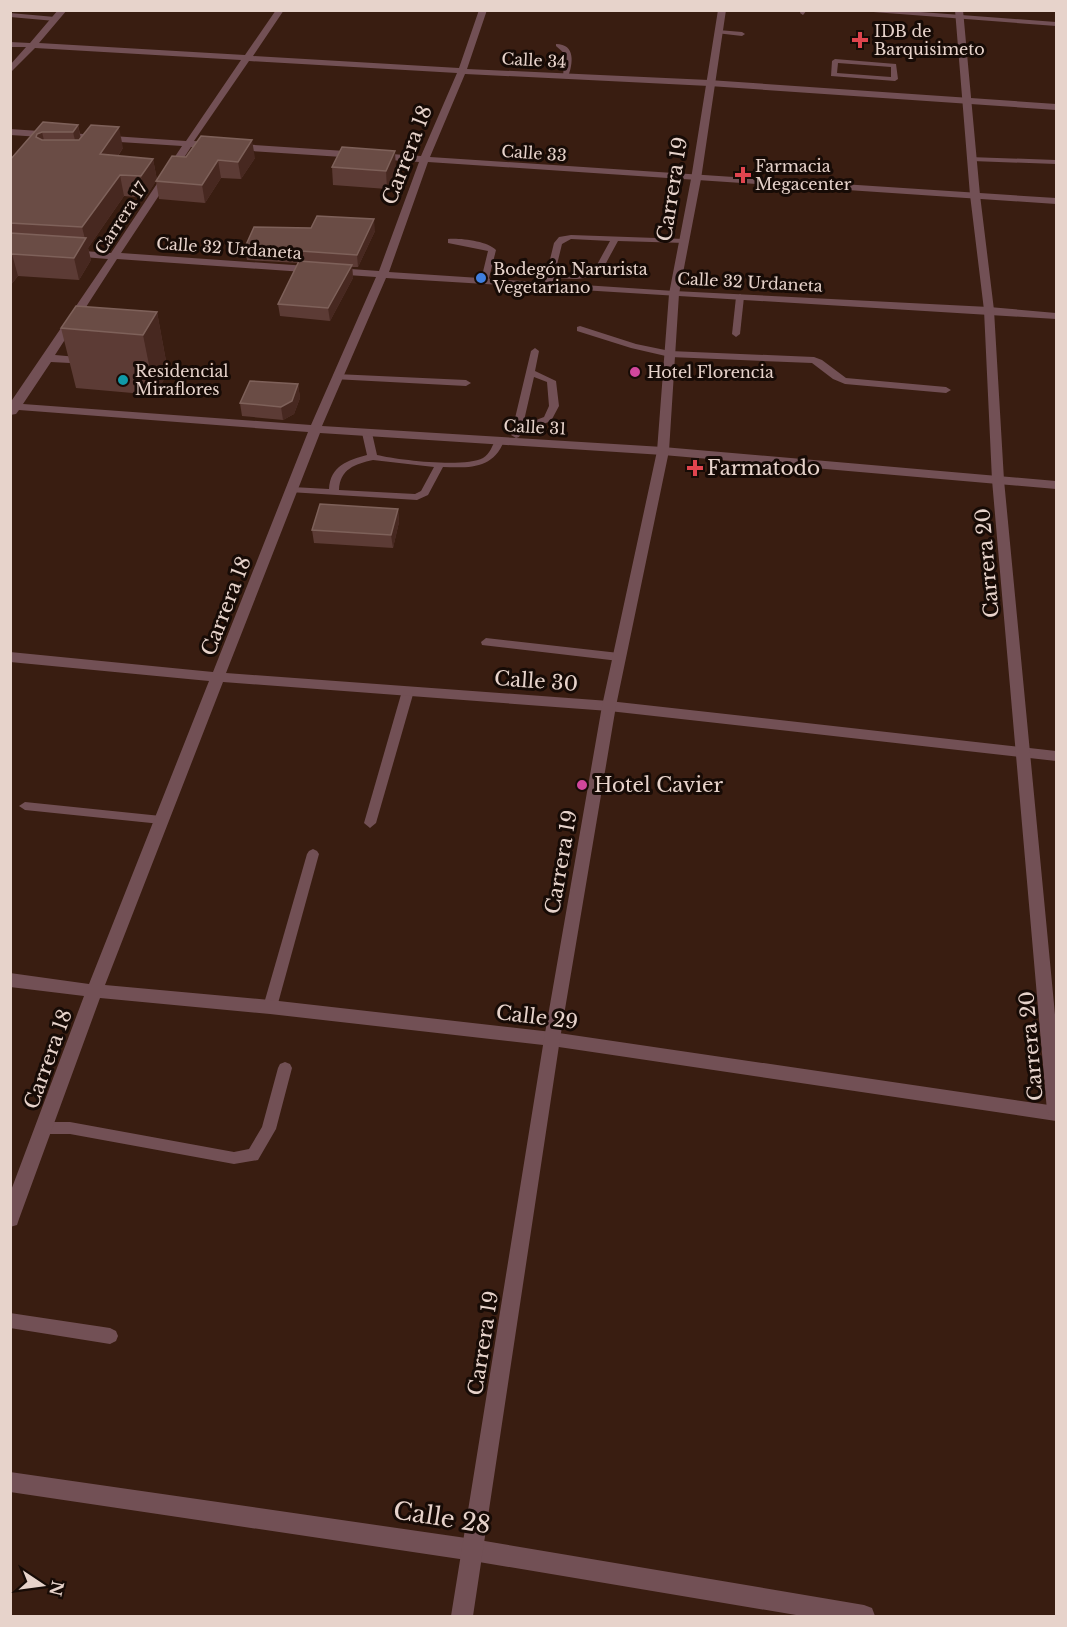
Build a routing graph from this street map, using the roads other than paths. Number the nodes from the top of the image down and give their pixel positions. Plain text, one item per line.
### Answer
1 (63, 10) edge
2 (280, 10) edge
3 (483, 10) edge
4 (722, 10) edge
5 (851, 10) edge
6 (959, 14) edge
7 (10, 15) edge
8 (55, 19) junction
9 (1056, 24) edge
10 (718, 33) junction
11 (742, 34) dead end
12 (10, 44) edge
13 (35, 45) junction
14 (558, 45) dead end
15 (248, 57) junction
16 (10, 71) edge
17 (462, 71) junction
18 (566, 76) junction
19 (853, 77) junction
20 (709, 83) junction
21 (852, 93) junction
22 (968, 102) junction
23 (1056, 107) edge
24 (10, 132) edge
25 (188, 144) junction
26 (972, 159) junction
27 (424, 161) junction
28 (1056, 162) edge
29 (696, 179) junction
30 (975, 195) junction
31 (1056, 201) edge
32 (615, 238) junction
33 (451, 241) dead end
34 (685, 241) junction
35 (57, 252) edge
36 (115, 256) junction
37 (383, 273) junction
38 (485, 280) junction
39 (549, 280) junction
40 (675, 294) junction
41 (740, 297) junction
42 (989, 310) junction
43 (1056, 316) edge
44 (580, 330) dead end
45 (736, 334) dead end
46 (535, 351) dead end
47 (670, 354) junction
48 (46, 358) junction
49 (101, 361) edge
50 (530, 372) junction
51 (336, 377) junction
52 (466, 382) dead end
53 (946, 390) dead end
54 (12, 408) edge
55 (317, 429) junction
56 (368, 433) junction
57 (516, 436) junction
58 (499, 441) junction
59 (663, 451) junction
60 (373, 457) junction
61 (440, 464) junction
62 (998, 480) junction
63 (1056, 485) edge
64 (292, 490) junction
65 (334, 492) junction
66 (486, 642) dead end
67 (10, 657) edge
68 (619, 657) junction
69 (219, 677) junction
70 (408, 691) junction
71 (609, 706) junction
72 (1024, 752) junction
73 (1056, 756) edge
74 (25, 806) dead end
75 (161, 820) junction
76 (370, 823) dead end
77 (313, 855) dead end
78 (10, 981) edge
79 (94, 991) junction
80 (270, 1007) junction
81 (552, 1039) junction
82 (285, 1068) dead end
83 (1056, 1112) edge
84 (44, 1128) junction
85 (10, 1219) edge
86 (10, 1320) edge
87 (110, 1336) dead end
88 (10, 1482) edge
89 (473, 1550) junction
90 (462, 1617) edge
91 (864, 1617) edge

1 - 8 street
2 - 15 street, Carrera 17
3 - 17 street, Carrera 18
4 - 10 street, Carrera 19
5 - 6 street
6 - 9 street
6 - 22 street, Carrera 20
7 - 8 lane
8 - 13 street
10 - 11 lane
10 - 20 street, Carrera 19
12 - 13 street, Calle 34
13 - 15 street, Calle 34
13 - 16 street
14 - 18 lane
15 - 17 street, Calle 34
15 - 25 street, Carrera 17
17 - 18 street, Calle 34
17 - 27 street, Carrera 18
18 - 20 street, Calle 34
19 - 19 lane
19 - 21 lane
20 - 21 street, Calle 34
20 - 29 street, Carrera 19
21 - 22 street, Calle 34
22 - 23 street, Calle 34
22 - 26 street, Carrera 20
24 - 25 street, Calle 33
25 - 27 street, Calle 33
25 - 36 street, Carrera 17
26 - 28 lane
26 - 30 street, Carrera 20
27 - 29 street, Calle 33
27 - 37 street, Carrera 18
29 - 30 street, Calle 33
29 - 34 street, Carrera 19
30 - 31 street, Calle 33
30 - 42 street, Carrera 20
32 - 34 lane
32 - 39 lane
32 - 39 lane
33 - 38 lane
34 - 40 street, Carrera 19
35 - 36 street, Calle 32 Urdaneta
36 - 37 street, Calle 32 Urdaneta
36 - 48 street, Carrera 17
37 - 38 street, Calle 32 Urdaneta
37 - 51 street, Carrera 18
38 - 39 street, Calle 32 Urdaneta
39 - 40 street, Calle 32 Urdaneta
40 - 41 street, Calle 32 Urdaneta
40 - 47 street, Carrera 19
41 - 42 street, Calle 32 Urdaneta
41 - 45 lane
42 - 43 street, Calle 32 Urdaneta
42 - 62 street, Carrera 20
44 - 47 lane
46 - 50 lane
47 - 53 lane
47 - 59 street, Carrera 19
48 - 49 street
48 - 54 street, Carrera 17
50 - 57 lane
50 - 57 lane
51 - 52 lane
51 - 55 street, Carrera 18
54 - 55 street, Calle 31
55 - 56 street, Calle 31
55 - 64 street, Carrera 18
56 - 58 street, Calle 31
56 - 60 lane
57 - 58 street, Calle 31
57 - 59 street, Calle 31
58 - 61 lane
59 - 62 street, Calle 31
59 - 68 street, Carrera 19
60 - 61 lane
60 - 65 lane
61 - 65 lane
62 - 63 street, Calle 31
62 - 72 street, Carrera 20
64 - 65 lane
64 - 69 street, Carrera 18
66 - 68 lane
67 - 69 street, Calle 30
68 - 71 street, Carrera 19
69 - 70 street, Calle 30
69 - 75 street, Carrera 18
70 - 71 street, Calle 30
70 - 76 lane
71 - 72 street, Calle 30
71 - 81 street, Carrera 19
72 - 73 street, Calle 30
72 - 83 street, Carrera 20
74 - 75 lane
75 - 79 street, Carrera 18
77 - 80 lane
78 - 79 street, Calle 29
79 - 80 street, Calle 29
79 - 84 street, Carrera 18
80 - 81 street, Calle 29
81 - 83 street, Calle 29
81 - 89 street, Carrera 19
82 - 84 lane
84 - 85 street, Carrera 18
86 - 87 lane
88 - 89 street, Calle 28
89 - 90 street, Carrera 19
89 - 91 street, Calle 28

